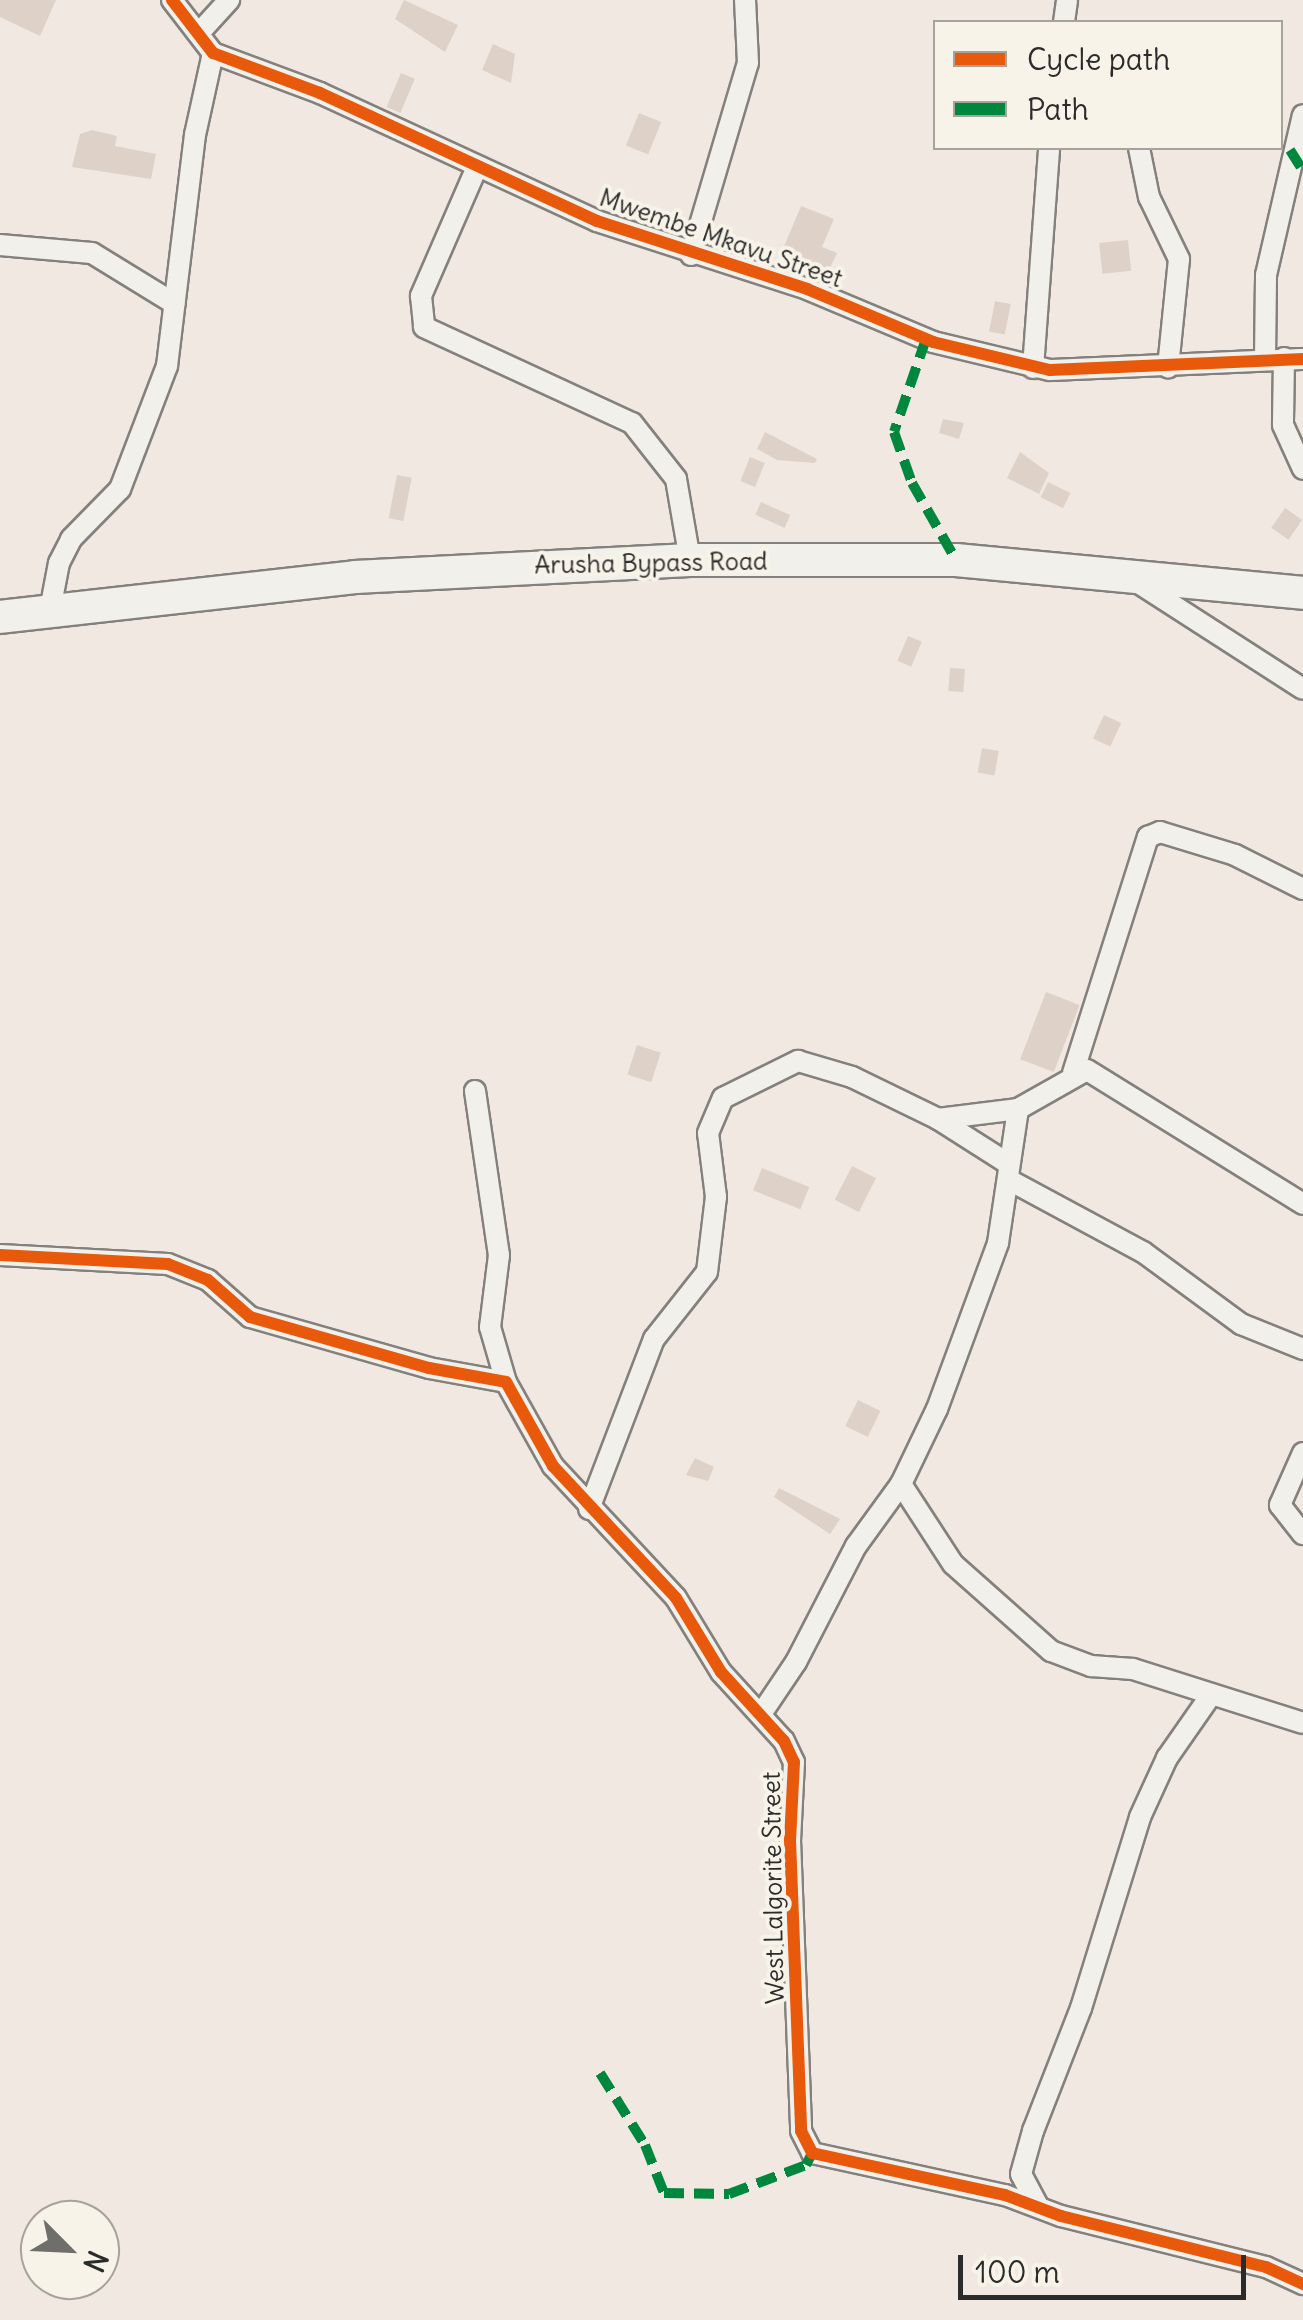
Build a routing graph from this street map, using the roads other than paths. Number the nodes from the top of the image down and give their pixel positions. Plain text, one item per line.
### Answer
1 (172, 0) edge
2 (229, 0) edge
3 (745, 0) edge
4 (199, 34) junction
5 (213, 53) junction
6 (1302, 124) edge
7 (1049, 150) edge
8 (1140, 150) edge
9 (477, 167) junction
10 (0, 246) edge
11 (691, 255) junction
12 (176, 304) junction
13 (1284, 359) edge
14 (1168, 367) junction
15 (1033, 368) junction
16 (1303, 469) edge
17 (690, 560) junction
18 (1124, 574) junction
19 (1300, 586) edge
20 (50, 610) junction
21 (0, 616) edge
22 (1303, 689) edge
23 (1303, 889) edge
24 (1073, 1073) junction
25 (475, 1091) dead end
26 (1018, 1110) junction
27 (938, 1119) junction
28 (1009, 1172) junction
29 (1303, 1204) edge
30 (0, 1255) edge
31 (1303, 1349) edge
32 (506, 1382) junction
33 (1303, 1453) edge
34 (901, 1484) junction
35 (589, 1509) junction
36 (1303, 1534) edge
37 (1211, 1695) junction
38 (761, 1714) junction
39 (1303, 1723) edge
40 (1038, 2206) junction
41 (1303, 2284) edge

1 - 4 street
2 - 4 street
3 - 11 street
4 - 5 street
5 - 9 street, Mwembe Mkavu Street
5 - 12 street
6 - 13 street
7 - 15 street
8 - 14 street
9 - 11 street, Mwembe Mkavu Street
9 - 17 street
10 - 12 street
11 - 15 street, Mwembe Mkavu Street
12 - 20 street
13 - 14 street, Mwembe Mkavu Street
13 - 16 street
14 - 15 street, Mwembe Mkavu Street
17 - 18 main road, Arusha Bypass Road
17 - 20 main road, Arusha Bypass Road
18 - 19 main road, Arusha Bypass Road
18 - 22 street
20 - 21 main road, Arusha Bypass Road
23 - 24 street
24 - 26 street
24 - 29 street
25 - 32 street, West Lalgorite Street
26 - 27 street
26 - 28 street
27 - 28 street
27 - 35 street
28 - 31 street
28 - 34 street
30 - 32 street
32 - 35 street, West Lalgorite Street
33 - 36 street
34 - 37 street
34 - 38 street
35 - 38 street, West Lalgorite Street
37 - 39 street
37 - 40 street
38 - 40 street, West Lalgorite Street
40 - 41 street, West Lalgorite Street

